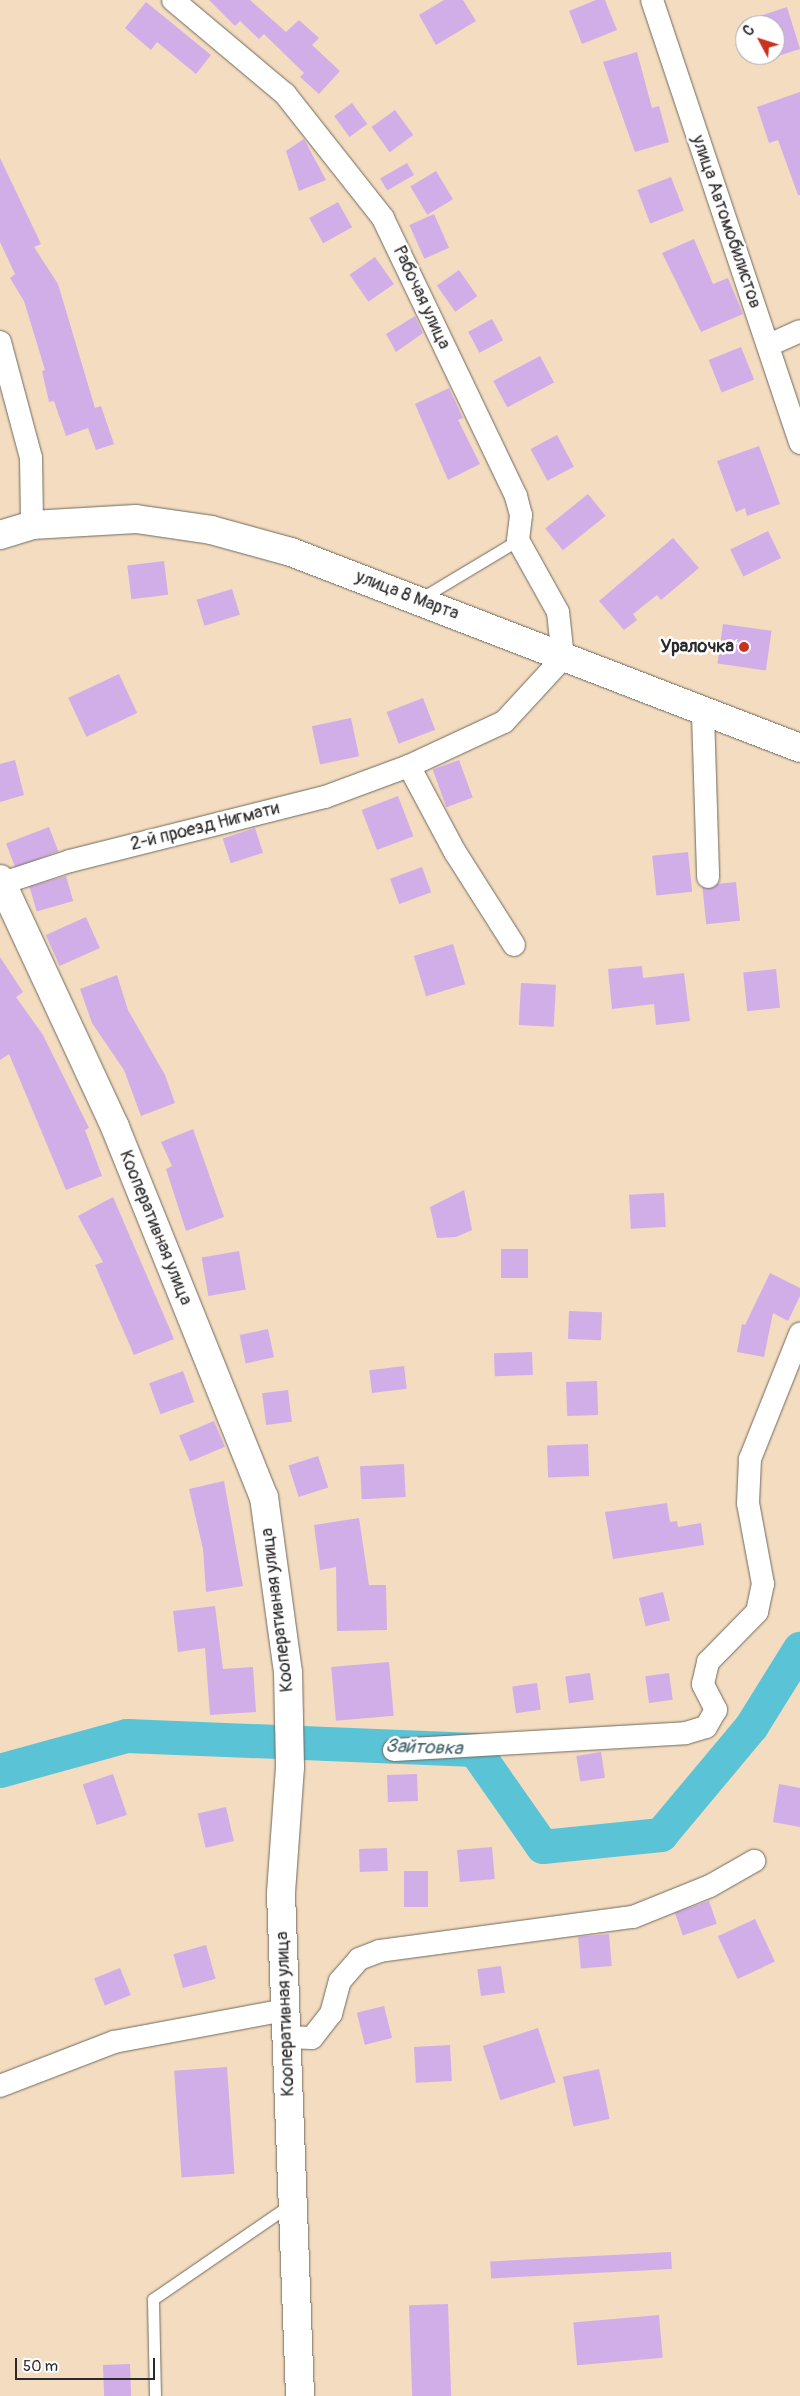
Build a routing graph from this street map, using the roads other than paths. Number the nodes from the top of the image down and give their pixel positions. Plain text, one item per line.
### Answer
1 (173, 0) edge
2 (652, 0) edge
3 (800, 331) edge
4 (0, 342) edge
5 (769, 345) junction
6 (800, 443) edge
7 (32, 525) junction
8 (0, 535) edge
9 (518, 540) junction
10 (419, 600) junction
11 (563, 658) junction
12 (703, 714) junction
13 (800, 748) edge
14 (409, 766) junction
15 (708, 876) dead end
16 (1, 882) edge
17 (514, 945) dead end
18 (800, 1334) edge
19 (394, 1750) dead end
20 (754, 1861) dead end
21 (284, 2010) junction
22 (285, 2037) junction
23 (0, 2086) edge
24 (295, 2202) junction
25 (155, 2396) edge
26 (300, 2396) edge

1 - 9 street, Рабочая улица
2 - 5 street, улица Автомобилистов
3 - 5 street
4 - 7 street
5 - 6 street, улица Автомобилистов
7 - 8 main road, улица 8 Марта
7 - 10 main road, улица 8 Марта
9 - 10 lane
9 - 11 street
10 - 11 main road, улица 8 Марта
11 - 12 main road, улица 8 Марта
11 - 14 street, 2-й проезд Нигмати
12 - 13 main road, улица 8 Марта
12 - 15 street
14 - 16 street, 2-й проезд Нигмати
14 - 17 street
16 - 21 main road, Кооперативная улица
18 - 19 street
20 - 22 street
21 - 22 main road, Кооперативная улица
21 - 23 street
22 - 24 main road, Кооперативная улица
24 - 25 lane
24 - 26 main road, Кооперативная улица

